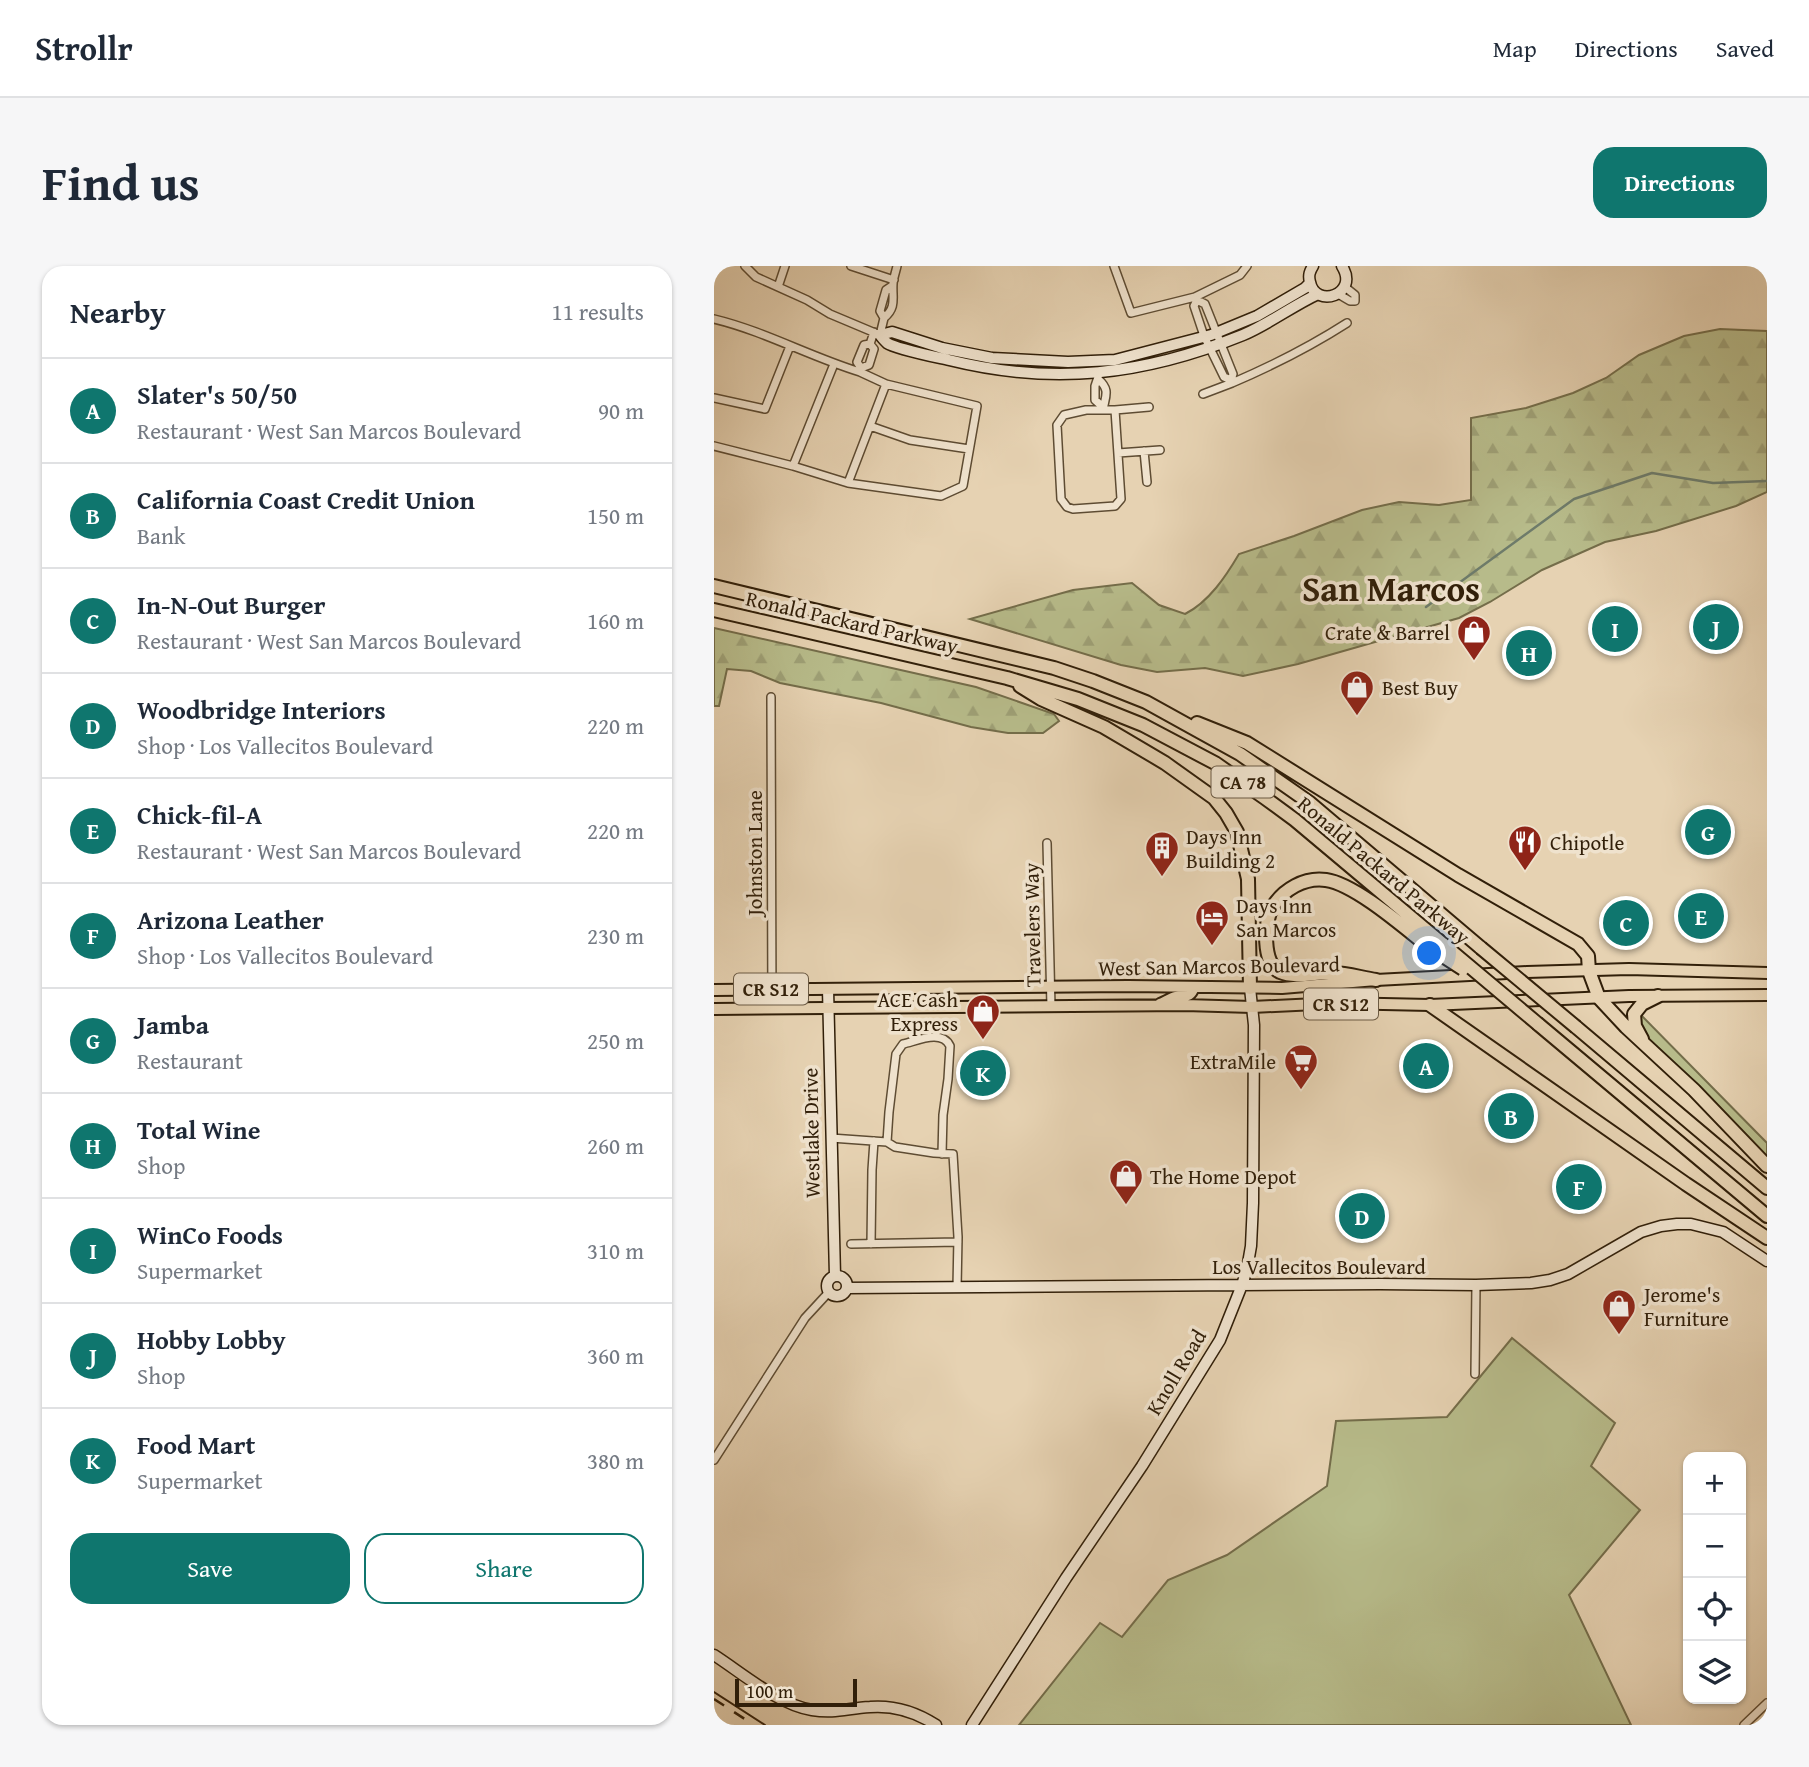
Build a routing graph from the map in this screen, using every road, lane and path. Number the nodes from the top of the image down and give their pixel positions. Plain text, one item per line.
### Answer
1 (745, 266) edge
2 (785, 266) edge
3 (851, 266) edge
4 (897, 266) edge
5 (1114, 266) edge
6 (1247, 266) edge
7 (1311, 267) edge
8 (1346, 267) edge
9 (893, 283) junction
10 (1310, 283) junction
11 (778, 287) junction
12 (1342, 290) junction
13 (1318, 294) junction
14 (1196, 299) junction
15 (1358, 304) dead end
16 (714, 318) edge
17 (1347, 323) dead end
18 (877, 334) junction
19 (1205, 336) junction
20 (1219, 338) junction
21 (790, 346) junction
22 (1210, 347) junction
23 (1096, 361) junction
24 (834, 364) junction
25 (861, 370) junction
26 (1098, 376) junction
27 (1231, 382) junction
28 (886, 384) junction
29 (1203, 394) dead end
30 (714, 398) edge
31 (1149, 407) dead end
32 (1103, 408) junction
33 (1115, 410) junction
34 (870, 426) junction
35 (714, 446) edge
36 (970, 449) junction
37 (1160, 450) dead end
38 (1144, 451) junction
39 (1118, 453) junction
40 (793, 466) junction
41 (1147, 482) dead end
42 (848, 483) junction
43 (714, 586) edge
44 (714, 610) edge
45 (1007, 678) junction
46 (771, 697) dead end
47 (1146, 702) junction
48 (1047, 843) dead end
49 (1589, 971) junction
50 (1767, 973) edge
51 (1376, 980) junction
52 (1194, 987) junction
53 (1051, 988) junction
54 (1250, 988) junction
55 (771, 989) junction
56 (828, 989) junction
57 (714, 990) edge
58 (1502, 993) junction
59 (1767, 995) edge
60 (1658, 996) junction
61 (1599, 998) junction
62 (1158, 1005) junction
63 (1430, 1005) junction
64 (1051, 1007) junction
65 (1252, 1007) junction
66 (772, 1008) junction
67 (828, 1008) junction
68 (714, 1009) edge
69 (1647, 1049) junction
70 (831, 1138) junction
71 (874, 1141) junction
72 (887, 1142) junction
73 (942, 1154) junction
74 (1767, 1166) edge
75 (1767, 1188) edge
76 (1767, 1216) edge
77 (1767, 1238) edge
78 (958, 1242) junction
79 (851, 1244) dead end
80 (871, 1244) junction
81 (1767, 1261) edge
82 (835, 1276) junction
83 (1242, 1285) junction
84 (1476, 1286) junction
85 (847, 1287) junction
86 (957, 1287) junction
87 (829, 1292) junction
88 (1475, 1374) dead end
89 (714, 1460) edge
90 (714, 1655) edge
91 (1767, 1703) edge
92 (936, 1725) edge
93 (972, 1725) edge
94 (1744, 1725) edge

1 - 11 street
2 - 11 street
3 - 9 street
4 - 9 street
5 - 14 street
6 - 14 street
7 - 10 street
8 - 12 street
9 - 18 street
10 - 13 street
10 - 20 street
11 - 18 street
12 - 13 street
12 - 15 street
13 - 20 street
14 - 19 street
14 - 20 street
16 - 21 street
17 - 27 street
18 - 23 street
18 - 25 street
18 - 26 street
19 - 20 street
19 - 22 street
19 - 23 street
20 - 22 street
20 - 27 street
21 - 24 street
21 - 30 street
22 - 26 street
22 - 27 street
23 - 26 street
24 - 25 street
24 - 40 street
25 - 28 street
26 - 32 street
27 - 29 street
28 - 34 street
28 - 36 street
31 - 33 street
32 - 33 street
32 - 39 street
33 - 39 street
34 - 36 street
34 - 42 street
35 - 40 street
36 - 42 street
37 - 38 street
38 - 39 street
38 - 41 street
40 - 42 street
43 - 47 highway, Ronald Packard Parkway / CA 78
44 - 45 highway, Ronald Packard Parkway / CA 78
45 - 54 highway
45 - 58 highway, Ronald Packard Parkway / CA 78, bridge
46 - 55 street, Johnston Lane
47 - 49 highway
47 - 75 highway, Ronald Packard Parkway / CA 78, bridge
48 - 53 street, Travelers Way
49 - 50 main road, West San Marcos Boulevard / CR S12
49 - 51 main road, West San Marcos Boulevard / CR S12
49 - 61 highway
51 - 54 main road, West San Marcos Boulevard / CR S12
51 - 58 highway, bridge
52 - 53 main road, West San Marcos Boulevard / CR S12
52 - 54 main road, West San Marcos Boulevard / CR S12
52 - 62 main road
53 - 56 main road, West San Marcos Boulevard / CR S12
53 - 64 street, Travelers Way
54 - 65 street, Knoll Road
55 - 56 main road, West San Marcos Boulevard / CR S12
55 - 57 main road, West San Marcos Boulevard / CR S12
55 - 66 street, Johnston Lane
56 - 67 street, Westlake Drive
58 - 76 highway, Ronald Packard Parkway / CA 78, bridge
59 - 60 main road, West San Marcos Boulevard / CR S12
60 - 61 main road, West San Marcos Boulevard / CR S12
60 - 69 highway
61 - 63 main road, West San Marcos Boulevard / CR S12
61 - 69 highway
62 - 64 main road, West San Marcos Boulevard / CR S12
62 - 65 main road, West San Marcos Boulevard / CR S12
63 - 65 main road, West San Marcos Boulevard / CR S12
63 - 77 highway
64 - 67 main road, West San Marcos Boulevard / CR S12
65 - 83 street, Knoll Road
66 - 67 main road, West San Marcos Boulevard / CR S12
66 - 68 main road, West San Marcos Boulevard / CR S12
67 - 70 street, Westlake Drive
69 - 74 highway
70 - 71 street
70 - 82 street, Westlake Drive
71 - 72 street
71 - 80 street
72 - 73 street
72 - 73 street
73 - 78 street
78 - 80 street
78 - 86 street
79 - 80 street
81 - 84 street, Los Vallecitos Boulevard
82 - 85 street
82 - 87 street
83 - 84 street, Los Vallecitos Boulevard
83 - 86 street, Los Vallecitos Boulevard
83 - 93 street, Knoll Road
84 - 88 street
85 - 86 street, Los Vallecitos Boulevard
85 - 87 street
87 - 89 street
90 - 92 street
91 - 94 street

